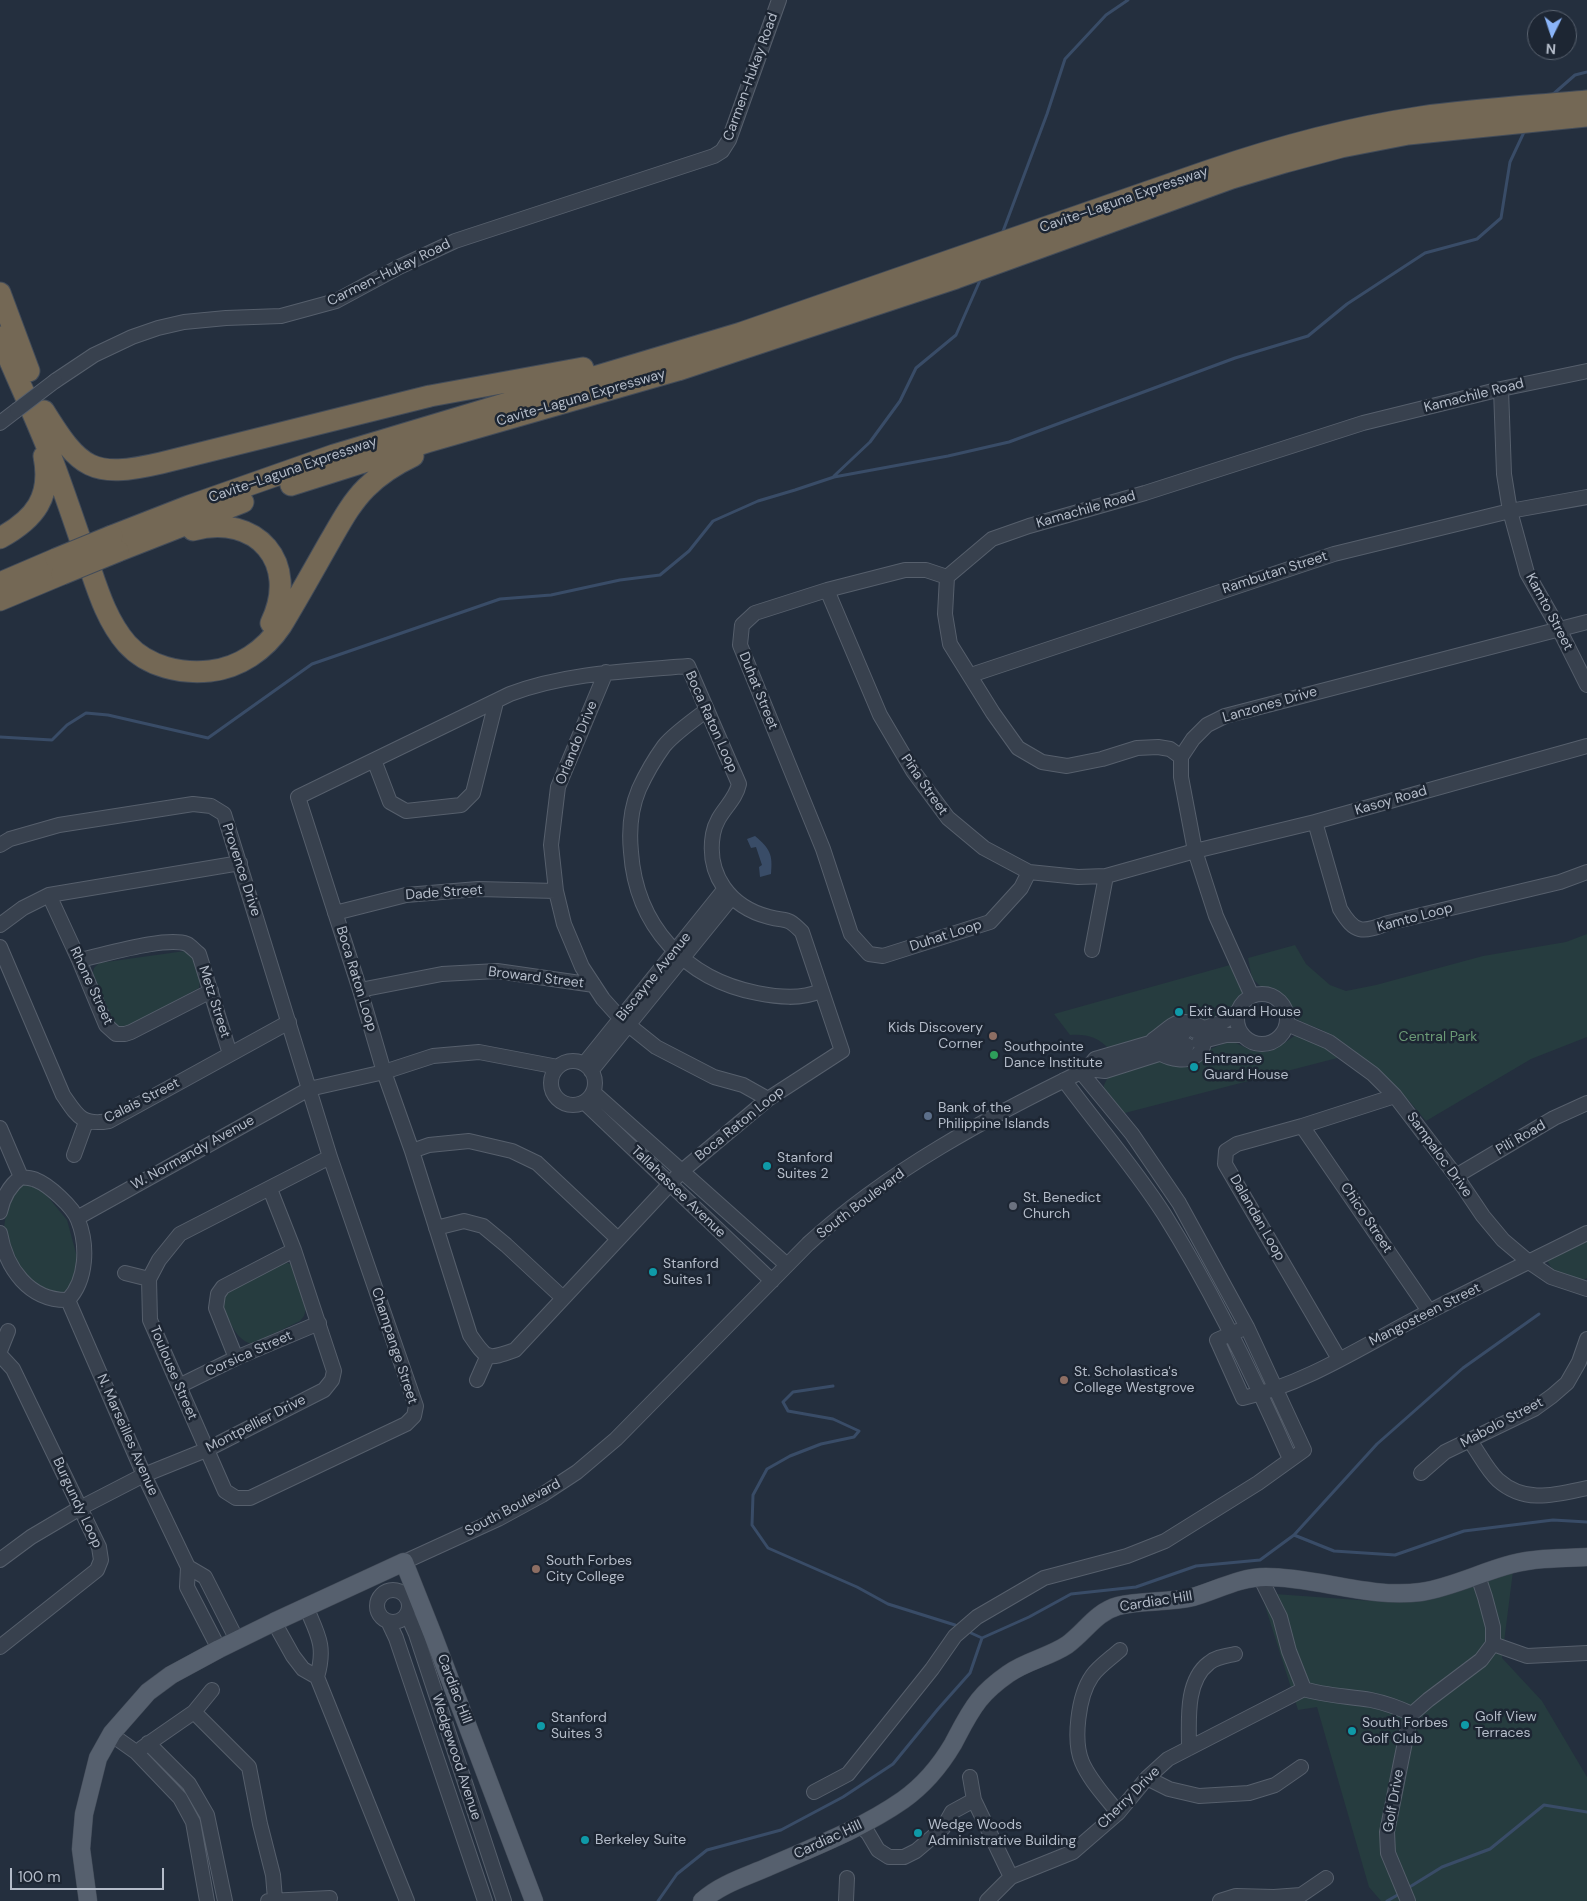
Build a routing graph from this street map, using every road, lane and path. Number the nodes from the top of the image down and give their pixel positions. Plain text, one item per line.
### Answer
1 (779, 0) edge
2 (1587, 101) edge
3 (1587, 116) edge
4 (1441, 122) junction
5 (0, 293) edge
6 (0, 337) edge
7 (676, 362) junction
8 (1587, 370) edge
9 (592, 378) joint
10 (1501, 389) junction
11 (32, 413) junction
12 (0, 423) edge
13 (484, 426) junction
14 (1587, 497) edge
15 (1510, 511) junction
16 (0, 538) edge
17 (115, 543) junction
18 (59, 567) junction
19 (948, 577) junction
20 (0, 583) edge
21 (827, 590) junction
22 (0, 600) edge
23 (1587, 622) edge
24 (1559, 629) junction
25 (606, 672) junction
26 (971, 675) junction
27 (1587, 685) edge
28 (496, 702) junction
29 (707, 710) junction
30 (1587, 746) edge
31 (1181, 757) junction
32 (374, 760) junction
33 (1314, 822) junction
34 (0, 845) edge
35 (1195, 851) junction
36 (240, 863) junction
37 (1029, 872) junction
38 (1587, 872) edge
39 (1106, 876) junction
40 (556, 891) junction
41 (728, 893) junction
42 (49, 895) junction
43 (335, 913) junction
44 (0, 925) edge
45 (0, 947) edge
46 (1092, 950) dead end
47 (679, 954) junction
48 (869, 954) joint
49 (80, 960) junction
50 (594, 986) junction
51 (360, 990) junction
52 (211, 991) junction
53 (820, 992) junction
54 (1252, 996) junction
55 (1237, 1012) junction
56 (289, 1022) junction
57 (624, 1022) junction
58 (1288, 1024) junction
59 (1242, 1035) junction
60 (1195, 1037) junction
61 (1148, 1043) junction
62 (230, 1054) junction
63 (1161, 1054) junction
64 (558, 1067) junction
65 (588, 1067) junction
66 (1084, 1070) junction
67 (384, 1072) junction
68 (1064, 1080) junction
69 (309, 1089) junction
70 (1395, 1096) junction
71 (589, 1097) junction
72 (768, 1098) junction
73 (1587, 1103) edge
74 (86, 1122) junction
75 (1302, 1126) junction
76 (0, 1128) edge
77 (412, 1151) junction
78 (74, 1154) dead end
79 (330, 1157) junction
80 (682, 1171) junction
81 (1456, 1176) junction
82 (21, 1177) junction
83 (670, 1184) junction
84 (270, 1189) junction
85 (0, 1212) edge
86 (77, 1218) junction
87 (436, 1228) junction
88 (0, 1232) edge
89 (1587, 1233) edge
90 (618, 1239) junction
91 (294, 1250) junction
92 (3, 1258) edge
93 (1529, 1262) junction
94 (787, 1265) junction
95 (125, 1273) dead end
96 (149, 1279) junction
97 (772, 1281) junction
98 (1587, 1290) edge
99 (563, 1298) junction
100 (68, 1300) junction
101 (1429, 1311) junction
102 (319, 1323) junction
103 (1247, 1326) junction
104 (8, 1332) dead end
105 (1232, 1334) junction
106 (1587, 1339) edge
107 (0, 1351) edge
108 (0, 1355) edge
109 (488, 1356) junction
110 (236, 1358) junction
111 (1339, 1359) junction
112 (477, 1380) dead end
113 (179, 1386) junction
114 (1276, 1388) junction
115 (1262, 1394) junction
116 (1470, 1441) junction
117 (206, 1450) junction
118 (1290, 1459) junction
119 (1421, 1473) dead end
120 (144, 1475) junction
121 (1587, 1488) edge
122 (236, 1498) joint
123 (80, 1508) junction
124 (1587, 1557) edge
125 (0, 1560) edge
126 (400, 1564) junction
127 (188, 1568) junction
128 (1478, 1576) junction
129 (1260, 1577) junction
130 (360, 1582) junction
131 (400, 1591) junction
132 (378, 1598) junction
133 (306, 1607) junction
134 (408, 1614) junction
135 (388, 1621) junction
136 (274, 1622) junction
137 (237, 1640) junction
138 (1493, 1644) junction
139 (0, 1647) edge
140 (219, 1649) junction
141 (1120, 1650) dead end
142 (1587, 1653) edge
143 (1234, 1654) dead end
144 (317, 1677) junction
145 (1304, 1689) junction
146 (212, 1690) dead end
147 (194, 1712) junction
148 (1412, 1714) junction
149 (112, 1733) junction
150 (148, 1743) junction
151 (1189, 1748) junction
152 (136, 1752) junction
153 (1301, 1767) dead end
154 (970, 1777) dead end
155 (1147, 1778) junction
156 (814, 1792) dead end
157 (974, 1800) junction
158 (1118, 1812) junction
159 (860, 1825) junction
160 (1011, 1877) junction
161 (847, 1878) dead end
162 (1326, 1878) dead end
163 (1405, 1894) edge
164 (330, 1898) dead end
165 (271, 1900) edge
166 (88, 1901) edge
167 (207, 1901) edge
168 (225, 1901) edge
169 (407, 1901) edge
170 (485, 1901) edge
171 (504, 1901) edge
172 (534, 1901) edge
173 (702, 1901) edge
174 (846, 1901) edge
175 (987, 1901) edge
176 (1220, 1901) edge

1 - 11 street, Carmen-Hukay Road, bridge
2 - 4 highway, Cavite–Laguna Expressway
3 - 4 highway, Cavite–Laguna Expressway
4 - 7 highway, Cavite–Laguna Expressway
4 - 7 highway, Cavite–Laguna Expressway
5 - 11 highway
6 - 11 highway
7 - 9 highway, Cavite-Laguna Expressway
7 - 11 highway
7 - 13 highway, Cavite-Laguna Expressway
8 - 10 street, Kamachile Road
9 - 17 highway, Cavite–Laguna Expressway
10 - 15 street, Kamto Street
10 - 19 street, Kamachile Road
11 - 12 street, Carmen-Hukay Road
11 - 13 highway
11 - 16 highway
11 - 17 highway
13 - 17 highway, Cavite–Laguna Expressway
14 - 15 street, Rambutan Street
15 - 24 street, Kamto Street
15 - 26 street, Rambutan Street
17 - 18 highway, Cavite–Laguna Expressway, bridge
18 - 20 highway, Cavite–Laguna Expressway
18 - 22 highway, Cavite–Laguna Expressway
19 - 21 street, Duhat Street
19 - 26 street
21 - 37 street, Piña Street
21 - 48 street, Duhat Street
23 - 24 street, Lanzones Drive
24 - 27 street, Kamto Street
24 - 31 street, Lanzones Drive
25 - 28 street, Boca Raton Loop
25 - 29 street, Boca Raton Loop
25 - 40 street, Orlando Drive
26 - 31 street
28 - 32 street, Boca Raton Loop
28 - 32 street
29 - 41 street, Boca Raton Loop
29 - 47 street
30 - 33 street, Kasoy Road
31 - 35 street
32 - 43 street, Boca Raton Loop
33 - 35 street, Kasoy Road
33 - 38 street, Kamto Loop
34 - 36 street, Provence Drive
35 - 39 street, Piña Street
35 - 54 street
36 - 42 street
36 - 56 street, Provence Drive
37 - 39 street, Piña Street
37 - 48 street, Duhat Loop
39 - 46 street
40 - 43 street, Dade Street
40 - 50 street, Orlando Drive
41 - 47 street, Biscayne Avenue
41 - 53 street, Boca Raton Loop
42 - 44 street
42 - 49 street, Rhone Street
43 - 51 street, Boca Raton Loop
45 - 74 street, Calais Street
47 - 53 street
47 - 57 street, Biscayne Avenue
49 - 52 street, Metz Street
49 - 52 street, Rhone Street
50 - 51 street, Broward Street
50 - 57 street, Orlando Drive
51 - 67 street, Boca Raton Loop
52 - 62 street, Metz Street
53 - 72 street, Boca Raton Loop
54 - 55 street
54 - 58 street
55 - 59 street
55 - 60 street, South Boulevard
56 - 62 street, Calais Street
56 - 69 street, Provence Drive
57 - 65 street, Biscayne Avenue
57 - 72 street, Orlando Drive
58 - 59 street
58 - 70 street, Sampaloc Drive
59 - 60 street, South Boulevard
60 - 61 street, South Boulevard
60 - 61 street, South Boulevard
60 - 63 street, South Boulevard
60 - 63 street, South Boulevard
61 - 66 street, South Boulevard
62 - 74 street, Calais Street
63 - 66 street, South Boulevard
64 - 65 street
64 - 67 street
64 - 71 street
65 - 71 street
66 - 68 street, South Boulevard
66 - 103 street
67 - 69 street
67 - 77 street, Boca Raton Loop
68 - 94 street, South Boulevard
68 - 105 street
69 - 79 street, Champange Street
69 - 86 street, W. Normandy Avenue
70 - 75 street, Dalandan Loop
70 - 81 street, Sampaloc Drive
71 - 80 street, Tallahassee Avenue
71 - 83 street, Tallahassee Avenue
72 - 80 street, Boca Raton Loop
73 - 81 street, Pili Road
74 - 78 street
75 - 101 street, Chico Street
75 - 111 street, Dalandan Loop
76 - 82 street
77 - 87 street, Boca Raton Loop
77 - 90 street
79 - 84 street
79 - 122 street, Champange Street
80 - 83 street, Boca Raton Loop
80 - 94 street, Tallahassee Avenue
81 - 93 street, Sampaloc Drive
82 - 85 street
82 - 86 street
83 - 90 street, Boca Raton Loop
83 - 97 street, Tallahassee Avenue
84 - 91 street, Montpellier Drive
84 - 96 street
86 - 100 street
87 - 99 street
87 - 109 street, Boca Raton Loop
88 - 92 street
89 - 93 street, Mangosteen Street
90 - 99 street, Boca Raton Loop
91 - 102 street, Montpellier Drive
91 - 110 street
92 - 100 street
93 - 98 street, Sampaloc Drive
93 - 101 street, Mangosteen Street
94 - 97 street, South Boulevard
95 - 96 street
96 - 113 street, Toulouse Street
97 - 126 street, South Boulevard
99 - 109 street, Boca Raton Loop
100 - 120 street, N. Marseilles Avenue
101 - 111 street, Mangosteen Street
102 - 110 street, Corsica Street
102 - 117 street, Montpellier Drive
103 - 105 street
103 - 114 street
104 - 107 street
105 - 115 street
106 - 116 street, Mabolo Street
108 - 123 street, Burgundy Loop
109 - 112 street
110 - 113 street, Corsica Street
111 - 114 street, Mangosteen Street
113 - 117 street, Toulouse Street
114 - 115 street, Mangosteen Street
114 - 118 street
115 - 118 street
116 - 119 street, Mabolo Street
116 - 121 street
117 - 120 street, Montpellier Drive
117 - 122 street, Toulouse Street
118 - 156 street
120 - 123 street, Montpellier Drive
120 - 127 street, N. Marseilles Avenue
123 - 125 street, Montpellier Drive
123 - 139 street, Burgundy Loop
124 - 128 main road, Cardiac Hill
126 - 130 main road, South Boulevard
126 - 131 street, Wedgewood Avenue
126 - 172 main road, Cardiac Hill
127 - 137 street
127 - 140 street
128 - 129 main road, Cardiac Hill
128 - 138 street
129 - 145 street
129 - 159 main road, Cardiac Hill
130 - 132 street, Wedgewood Avenue
130 - 133 main road, South Boulevard
131 - 132 street
131 - 134 street, Wedgewood Avenue
132 - 135 street, Wedgewood Avenue
133 - 136 main road, South Boulevard
133 - 144 street
134 - 135 street
134 - 171 street, Wedgewood Avenue
135 - 170 street, Wedgewood Avenue
136 - 137 main road, South Boulevard
136 - 144 street
137 - 140 main road, South Boulevard
138 - 142 street
138 - 148 street
140 - 149 main road, South Boulevard
141 - 158 street
143 - 151 street
144 - 169 street
145 - 148 street
145 - 151 street, Cherry Drive
146 - 147 street
147 - 150 street
147 - 165 street
148 - 163 street, Golf Drive
149 - 152 street
149 - 166 main road, South Boulevard
150 - 152 street
150 - 168 street
151 - 155 street, Cherry Drive
152 - 167 street
153 - 155 street
154 - 157 street
155 - 158 street, Cherry Drive
157 - 159 street
157 - 160 street
158 - 160 street, Cherry Drive
159 - 173 main road, Cardiac Hill
160 - 175 street, Cherry Drive
161 - 174 street
162 - 176 street
164 - 165 street

